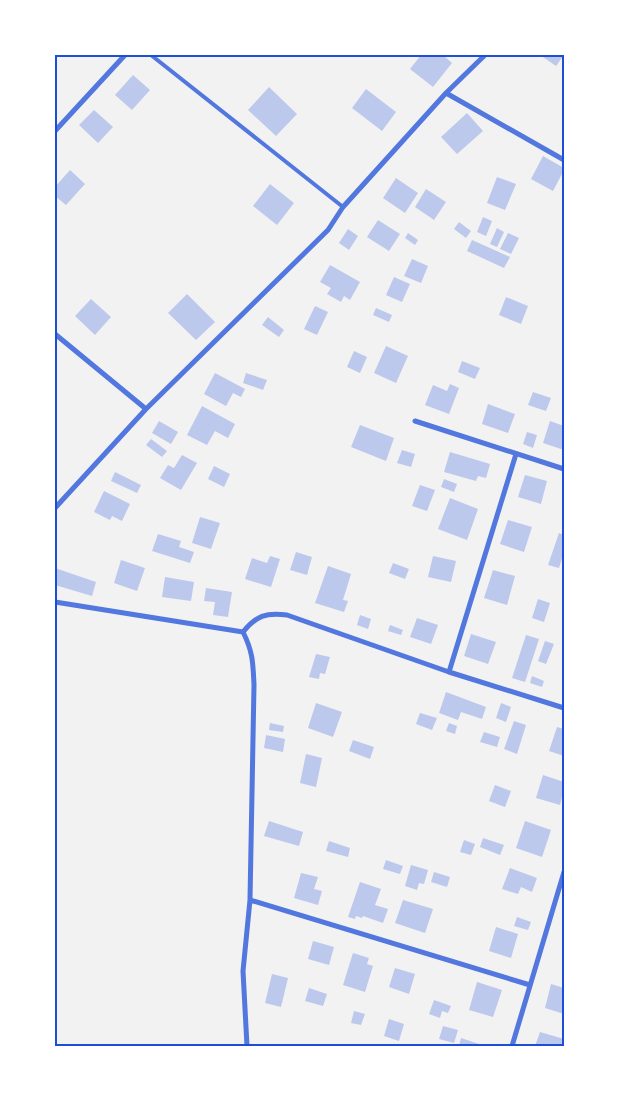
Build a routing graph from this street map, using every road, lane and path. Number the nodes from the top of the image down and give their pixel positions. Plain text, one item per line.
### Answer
1 (124, 55) edge
2 (151, 55) edge
3 (485, 55) edge
4 (446, 93) junction
5 (55, 131) edge
6 (564, 160) edge
7 (343, 207) junction
8 (55, 334) edge
9 (146, 409) junction
10 (415, 421) dead end
11 (516, 454) junction
12 (564, 469) edge
13 (55, 508) edge
14 (55, 602) edge
15 (242, 632) junction
16 (448, 672) junction
17 (564, 708) edge
18 (564, 872) edge
19 (250, 900) junction
20 (530, 984) junction
21 (247, 1046) edge
22 (512, 1046) edge

1 - 5 street
2 - 7 lane
3 - 4 street
4 - 6 street
4 - 7 street
7 - 9 street
8 - 9 street
9 - 13 street
10 - 11 street
11 - 12 street
11 - 16 street
14 - 15 street
15 - 16 street
15 - 19 street
16 - 17 street
18 - 20 street
19 - 20 street
19 - 21 street
20 - 22 street

